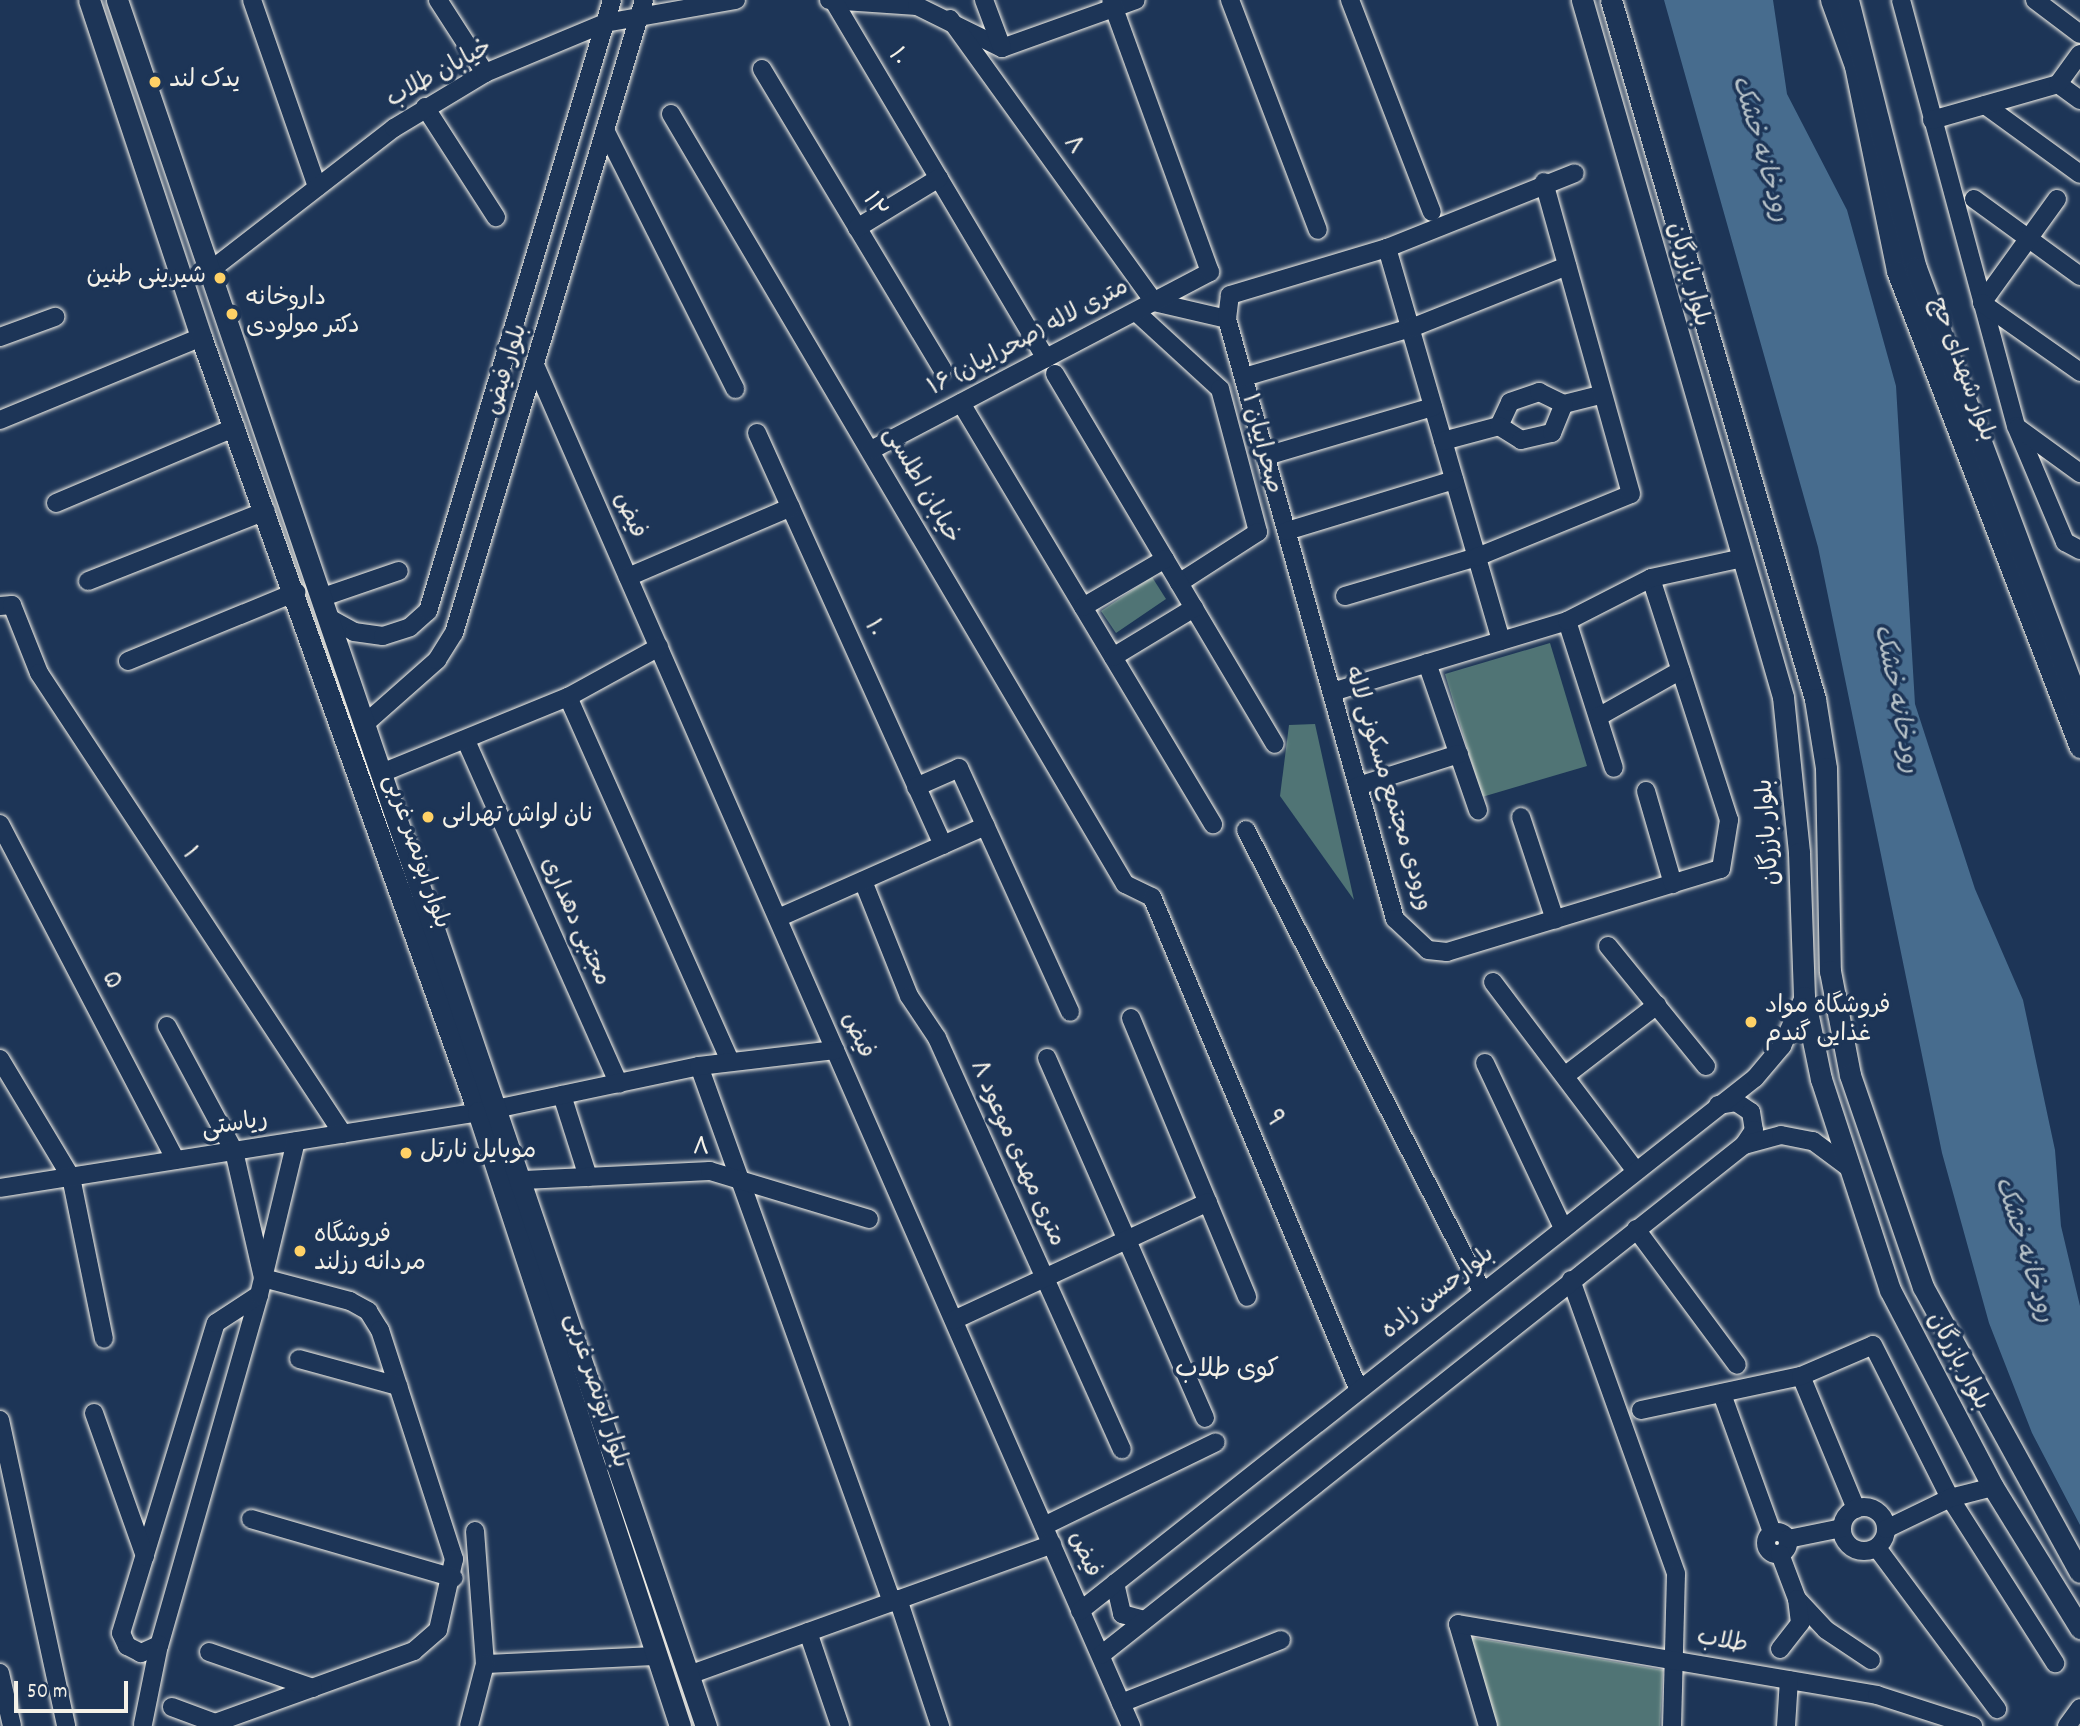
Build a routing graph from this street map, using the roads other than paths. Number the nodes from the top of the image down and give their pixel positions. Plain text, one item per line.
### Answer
1 (89, 0) edge
2 (117, 0) edge
3 (252, 0) edge
4 (438, 0) edge
5 (612, 0) edge
6 (736, 0) edge
7 (831, 0) edge
8 (984, 0) edge
9 (1136, 0) edge
10 (1230, 0) edge
11 (1350, 0) edge
12 (1582, 0) edge
13 (1611, 0) edge
14 (1831, 0) edge
15 (1848, 0) edge
16 (1901, 0) edge
17 (2035, 0) edge
18 (878, 2) edge
19 (1113, 4) edge
20 (928, 6) edge
21 (642, 7) edge
22 (950, 19) junction
23 (605, 23) junction
24 (2080, 34) edge
25 (1002, 48) junction
26 (2080, 54) edge
27 (762, 69) dead end
28 (485, 73) junction
29 (2058, 84) junction
30 (2080, 100) edge
31 (1985, 105) junction
32 (425, 107) junction
33 (671, 114) dead end
34 (1933, 120) junction
35 (606, 130) junction
36 (1575, 173) dead end
37 (2080, 174) edge
38 (939, 178) junction
39 (1544, 182) junction
40 (317, 187) junction
41 (1975, 199) dead end
42 (2057, 199) dead end
43 (1432, 212) dead end
44 (496, 217) dead end
45 (857, 228) junction
46 (1318, 230) dead end
47 (2029, 240) junction
48 (1387, 248) junction
49 (1567, 266) junction
50 (207, 273) junction
51 (2080, 276) edge
52 (1154, 302) junction
53 (1982, 303) junction
54 (1667, 306) junction
55 (1698, 306) junction
56 (1136, 312) junction
57 (55, 317) dead end
58 (1227, 319) junction
59 (1410, 328) junction
60 (0, 337) edge
61 (201, 337) junction
62 (535, 365) junction
63 (1050, 366) junction
64 (942, 369) dead end
65 (2080, 372) edge
66 (1244, 377) junction
67 (735, 389) dead end
68 (1601, 395) junction
69 (961, 403) junction
70 (1564, 404) junction
71 (1433, 407) junction
72 (0, 420) edge
73 (1499, 426) junction
74 (2016, 426) junction
75 (236, 427) junction
76 (757, 433) dead end
77 (1443, 441) junction
78 (871, 450) junction
79 (1266, 456) junction
80 (2080, 473) edge
81 (1454, 480) junction
82 (465, 488) junction
83 (495, 498) junction
84 (56, 503) dead end
85 (790, 507) junction
86 (266, 511) junction
87 (1287, 531) junction
88 (2080, 550) edge
89 (1476, 557) junction
90 (1743, 558) junction
91 (1165, 559) junction
92 (399, 571) dead end
93 (628, 577) junction
94 (1651, 578) junction
95 (88, 581) dead end
96 (1179, 583) junction
97 (296, 592) junction
98 (1345, 596) dead end
99 (323, 597) junction
100 (0, 606) edge
101 (1083, 607) junction
102 (1194, 608) junction
103 (331, 619) junction
104 (1567, 621) junction
105 (1501, 641) junction
106 (659, 647) junction
107 (1113, 657) junction
108 (128, 661) dead end
109 (1427, 663) junction
110 (1681, 670) junction
111 (1332, 692) junction
112 (568, 697) junction
113 (2080, 706) edge
114 (1598, 716) junction
115 (367, 722) junction
116 (467, 743) junction
117 (1275, 744) dead end
118 (2080, 747) edge
119 (1459, 754) junction
120 (1614, 768) dead end
121 (384, 772) junction
122 (916, 786) junction
123 (1358, 786) junction
124 (1646, 791) dead end
125 (1478, 810) dead end
126 (1521, 817) dead end
127 (0, 824) edge
128 (1213, 824) dead end
129 (986, 826) junction
130 (1246, 830) dead end
131 (943, 845) junction
132 (863, 881) junction
133 (1125, 884) joint
134 (1673, 884) junction
135 (778, 918) junction
136 (1555, 920) junction
137 (1608, 946) dead end
138 (1493, 982) dead end
139 (1804, 997) junction
140 (1657, 1006) junction
141 (1070, 1012) dead end
142 (1132, 1018) dead end
143 (167, 1026) dead end
144 (835, 1050) junction
145 (1047, 1058) dead end
146 (0, 1059) edge
147 (730, 1061) junction
148 (1485, 1063) dead end
149 (699, 1066) junction
150 (1706, 1066) dead end
151 (1566, 1075) junction
152 (619, 1084) junction
153 (562, 1095) junction
154 (1718, 1105) junction
155 (500, 1108) junction
156 (478, 1112) junction
157 (343, 1134) junction
158 (296, 1141) junction
159 (1744, 1144) junction
160 (234, 1151) junction
161 (176, 1160) junction
162 (1634, 1170) junction
163 (1852, 1170) junction
164 (71, 1177) junction
165 (588, 1177) junction
166 (735, 1178) junction
167 (524, 1180) junction
168 (0, 1188) edge
169 (1208, 1202) junction
170 (869, 1219) dead end
171 (1563, 1228) junction
172 (1636, 1229) junction
173 (1127, 1240) junction
174 (1045, 1278) junction
175 (1571, 1280) junction
176 (261, 1286) junction
177 (1482, 1290) junction
178 (1247, 1297) dead end
179 (954, 1320) junction
180 (104, 1339) dead end
181 (299, 1360) dead end
182 (1737, 1364) dead end
183 (1801, 1376) junction
184 (398, 1386) junction
185 (1358, 1388) junction
186 (1722, 1394) junction
187 (1703, 1397) junction
188 (1641, 1410) dead end
189 (94, 1413) dead end
190 (1205, 1418) dead end
191 (1729, 1418) junction
192 (0, 1420) edge
193 (1216, 1442) dead end
194 (1122, 1449) dead end
195 (617, 1458) junction
196 (592, 1466) junction
197 (1993, 1487) junction
198 (1950, 1498) junction
199 (1856, 1509) junction
200 (251, 1519) dead end
201 (1044, 1526) junction
202 (1842, 1528) junction
203 (1886, 1529) junction
204 (475, 1531) dead end
205 (1780, 1542) junction
206 (1052, 1544) junction
207 (1877, 1548) junction
208 (145, 1556) junction
209 (2080, 1572) edge
210 (454, 1578) junction
211 (1115, 1583) junction
212 (1797, 1599) junction
213 (895, 1601) junction
214 (1080, 1611) junction
215 (1144, 1620) junction
216 (1800, 1622) junction
217 (2080, 1628) edge
218 (1826, 1630) junction
219 (808, 1632) junction
220 (1280, 1640) dead end
221 (159, 1645) junction
222 (1780, 1649) dead end
223 (209, 1652) dead end
224 (1101, 1655) junction
225 (656, 1656) junction
226 (1676, 1660) junction
227 (1871, 1660) dead end
228 (2055, 1663) dead end
229 (485, 1664) junction
230 (0, 1673) edge
231 (689, 1675) junction
232 (1789, 1680) junction
233 (313, 1688) junction
234 (1121, 1703) junction
235 (172, 1707) dead end
236 (2080, 1708) edge
237 (1997, 1709) dead end
238 (143, 1724) dead end
239 (12, 1726) edge
240 (66, 1726) edge
241 (469, 1726) edge
242 (680, 1726) edge
243 (706, 1726) edge
244 (840, 1726) edge
245 (940, 1726) edge
246 (1131, 1726) edge
247 (1488, 1726) edge
248 (1672, 1726) edge
249 (1786, 1726) edge
250 (1973, 1726) edge
251 (2067, 1726) edge

1 - 61 main road, بلوار ابونصر غربی
2 - 50 main road, بلوار ابونصر غربی
3 - 40 street
4 - 28 street
5 - 23 street, بلوار فیض
6 - 21 street, خیابان طلاب
7 - 18 street
7 - 38 street, ۱۰
8 - 25 street
9 - 19 street
10 - 46 street
11 - 43 street
12 - 54 main road, بلوار بازرگان
13 - 55 main road, بلوار بازرگان
14 - 118 main road, بلوار شهدای حج
15 - 113 main road, بلوار شهدای حج
16 - 34 street
17 - 24 street
18 - 20 street
19 - 25 street
19 - 52 street, ۱۶ متری لاله (صحراییان)
20 - 22 street
21 - 23 street, خیابان طلاب
21 - 35 street, بلوار فیض
22 - 25 street
22 - 52 street, ۸
23 - 28 street, خیابان طلاب
23 - 82 street, بلوار فیض
26 - 29 street
27 - 45 street, ۱۲
28 - 32 street, خیابان طلاب
29 - 30 street
29 - 31 street
31 - 34 street
31 - 37 street
32 - 40 street, خیابان طلاب
32 - 44 street
33 - 78 street, خيابان اطلسى
34 - 53 street
35 - 62 street, بلوار فیض
35 - 67 street
36 - 39 street
38 - 45 street
38 - 63 street, ۱۰
39 - 48 street
39 - 49 street
40 - 50 street, خیابان طلاب
41 - 47 street
42 - 47 street
45 - 64 street, ۱۲
47 - 51 street
47 - 53 street
48 - 58 street
48 - 59 street
49 - 59 street
49 - 68 street
50 - 99 main road, بلوار ابونصر غربی
52 - 56 street, ۱۶ متری لاله (صحراییان)
52 - 58 street
53 - 65 street
53 - 74 street
54 - 55 main road
54 - 90 main road, بلوار بازرگان
55 - 209 main road, بلوار بازرگان
56 - 63 street, ۱۶ متری لاله (صحراییان)
56 - 96 street, صحراییان ۱
57 - 60 street
58 - 66 street, ورودی مجتمع مسکونی لاله
59 - 66 street
59 - 71 street
61 - 72 street
61 - 75 main road, بلوار ابونصر غربی
62 - 83 street, بلوار فیض
62 - 93 street, فیض
63 - 69 street, ۱۶ متری لاله (صحراییان)
63 - 91 street, ۱۰
66 - 79 street, ورودی مجتمع مسکونی لاله
68 - 70 street
68 - 89 street
69 - 78 street, ۱۶ متری لاله (صحراییان)
69 - 101 street
70 - 73 street
70 - 73 street
71 - 77 street
71 - 79 street
73 - 77 street
74 - 80 street
74 - 88 street
75 - 84 street
75 - 86 main road, بلوار ابونصر غربی
76 - 85 street, ۱۰
77 - 81 street
78 - 133 street, خيابان اطلسى
79 - 87 street, ورودی مجتمع مسکونی لاله
81 - 87 street
81 - 89 street
82 - 83 street
82 - 103 street, بلوار فیض
83 - 115 street, بلوار فیض
85 - 93 street
85 - 122 street, ۱۰
86 - 95 street
86 - 97 main road, بلوار ابونصر غربی
87 - 111 street, ورودی مجتمع مسکونی لاله
89 - 98 street
89 - 105 street
90 - 94 street
90 - 139 main road, بلوار بازرگان
91 - 96 street, ۱۰
91 - 101 street
92 - 99 street
93 - 106 street, فیض
94 - 104 street
94 - 110 street, ورودی مجتمع مسکونی لاله
96 - 102 street
97 - 108 street
97 - 156 main road, بلوار ابونصر غربی
99 - 103 main road, بلوار ابونصر غربی
100 - 157 street, ۱
101 - 107 street
102 - 107 street
102 - 117 street
103 - 115 main road, بلوار ابونصر غربی
104 - 105 street
104 - 114 street
105 - 109 street
106 - 112 street
106 - 135 street, فیض
107 - 128 street
109 - 111 street
109 - 119 street
110 - 114 street
110 - 134 street, ورودی مجتمع مسکونی لاله
111 - 123 street, ورودی مجتمع مسکونی لاله
112 - 116 street
112 - 147 street
114 - 120 street
115 - 121 main road, بلوار ابونصر غربی
116 - 121 street
116 - 152 street, مجتبی دهداری
119 - 123 street
119 - 125 street
121 - 155 main road, بلوار ابونصر غربی
122 - 129 street
122 - 131 street, ۱۰
123 - 136 street, ورودی مجتمع مسکونی لاله
124 - 134 street
126 - 136 street
127 - 161 street, ۵
129 - 131 street
129 - 141 street
130 - 177 street
131 - 132 street
132 - 135 street
132 - 174 street, ۸ متری مهدی موعود
133 - 185 street, ۹
134 - 136 street, ورودی مجتمع مسکونی لاله
135 - 144 street, فیض
137 - 140 street
138 - 151 street
139 - 154 street, بلوارحسن زاده
139 - 163 main road, بلوار بازرگان
140 - 150 street
140 - 151 street
142 - 169 street
143 - 160 street
144 - 147 street
144 - 179 street, فیض
145 - 173 street
146 - 164 street
147 - 149 street
148 - 171 street
149 - 152 street
149 - 166 street
151 - 162 street
152 - 153 street
153 - 155 street
153 - 165 street
154 - 159 street
154 - 162 street, بلوارحسن زاده
155 - 167 main road, بلوار ابونصر غربی
156 - 157 street, ریاستی
156 - 196 main road, بلوار ابونصر غربی
157 - 158 street, ریاستی
158 - 160 street, ریاستی
158 - 176 street
159 - 163 street
159 - 172 street
160 - 161 street, ریاستی
160 - 176 street
161 - 164 street, ریاستی
162 - 171 street, بلوارحسن زاده
163 - 197 main road, بلوار بازرگان
164 - 168 street, ریاستی
164 - 180 street
165 - 166 street, ۸
165 - 167 street, ۸
166 - 170 street, ۸
166 - 213 street
167 - 195 main road, بلوار ابونصر غربی
169 - 173 street
169 - 178 street
171 - 177 street, بلوارحسن زاده
172 - 175 street
172 - 182 street
173 - 174 street
173 - 190 street
174 - 179 street
174 - 194 street, ۸ متری مهدی موعود
175 - 215 street
175 - 226 street
176 - 184 street
176 - 208 street
176 - 221 street
177 - 185 street, بلوارحسن زاده
179 - 201 street, فیض
181 - 184 street
183 - 186 street
183 - 198 street
183 - 199 street
184 - 210 street
185 - 211 street, بلوارحسن زاده
186 - 187 street
186 - 191 street
187 - 188 street
187 - 191 street
189 - 208 street
191 - 205 street
192 - 240 street
193 - 201 street
195 - 196 main road
195 - 231 main road, بلوار ابونصر غربی
196 - 225 main road, بلوار ابونصر غربی
197 - 198 street
197 - 217 main road, بلوار بازرگان
198 - 203 street
198 - 228 street
199 - 202 street
199 - 203 street
200 - 210 street
201 - 206 street, فیض
202 - 205 street
202 - 207 street
203 - 207 street
204 - 229 street
205 - 212 street
206 - 213 street
206 - 214 street, فیض
207 - 237 street
208 - 221 street
210 - 233 street
211 - 214 street, بلوارحسن زاده
211 - 215 street
212 - 216 street
212 - 218 street
213 - 219 street
213 - 245 street
214 - 224 street, فیض
215 - 224 street
216 - 218 street
216 - 222 street
218 - 227 street
219 - 231 street
219 - 244 street
220 - 234 street
221 - 238 street
223 - 233 street
224 - 234 street, فیض
225 - 229 street
225 - 242 main road, بلوار ابونصر غربی
226 - 232 street, طلاب
226 - 247 street, طلاب
226 - 248 street
229 - 241 street
230 - 239 street
231 - 243 main road, بلوار ابونصر غربی
232 - 249 street
232 - 250 street, طلاب
233 - 235 street
234 - 246 street, فیض
236 - 251 street

